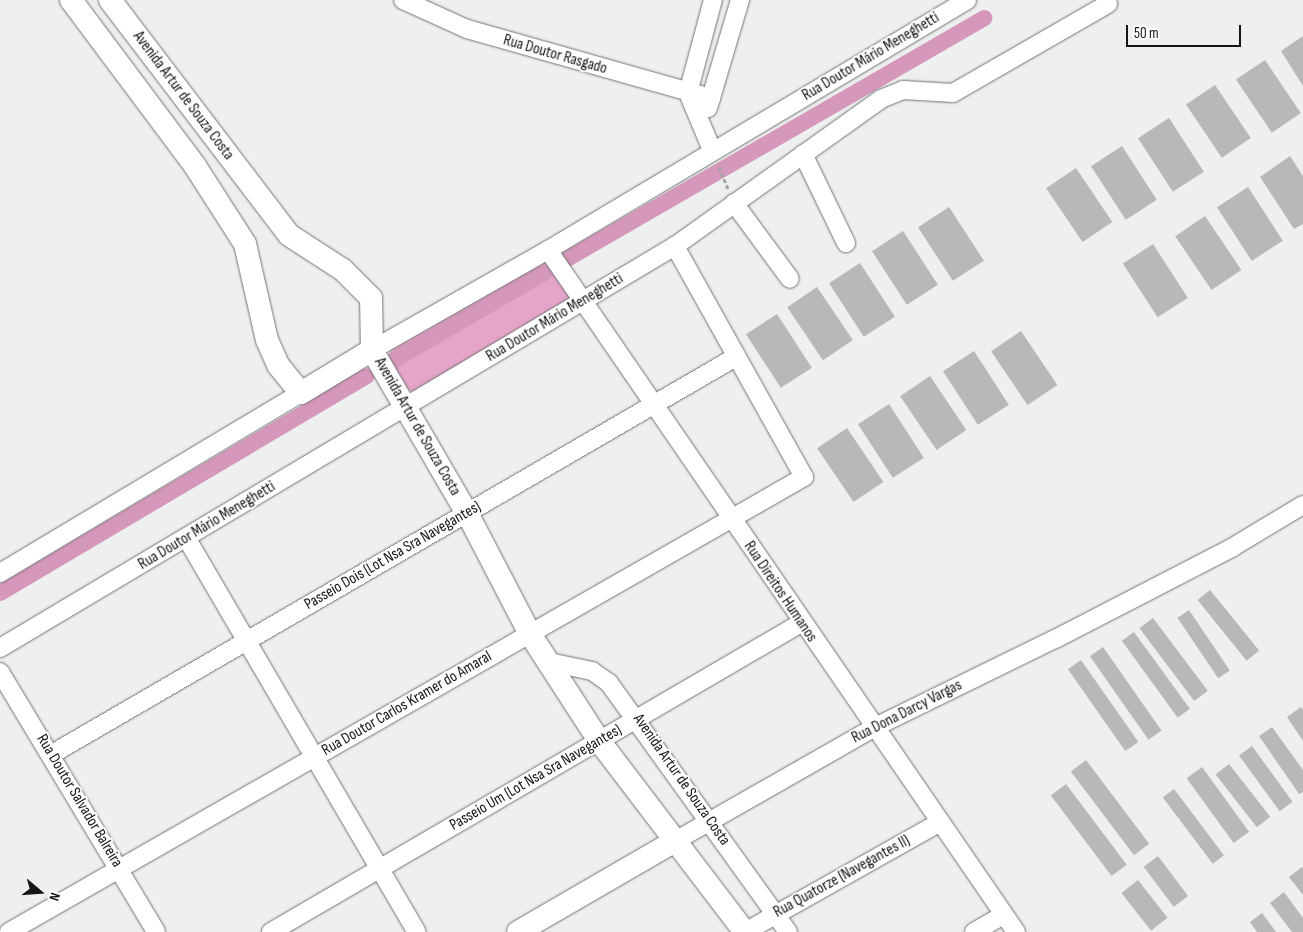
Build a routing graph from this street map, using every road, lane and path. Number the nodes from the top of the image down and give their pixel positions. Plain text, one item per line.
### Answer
1 (71, 0) edge
2 (110, 0) edge
3 (403, 0) edge
4 (713, 0) edge
5 (740, 0) edge
6 (967, 0) edge
7 (1108, 4) dead end
8 (688, 94) junction
9 (711, 98) junction
10 (703, 125) junction
11 (803, 154) junction
12 (715, 156) junction
13 (195, 166) junction
14 (724, 179) dead end
15 (256, 192) junction
16 (734, 203) junction
17 (846, 243) dead end
18 (675, 246) junction
19 (548, 250) junction
20 (790, 279) dead end
21 (581, 302) junction
22 (372, 350) junction
23 (734, 358) junction
24 (301, 393) junction
25 (407, 406) junction
26 (652, 407) junction
27 (1303, 505) edge
28 (467, 513) junction
29 (729, 517) junction
30 (187, 539) junction
31 (0, 573) edge
32 (801, 623) junction
33 (530, 634) junction
34 (247, 641) junction
35 (0, 648) edge
36 (549, 662) junction
37 (0, 672) edge
38 (873, 728) junction
39 (600, 742) junction
40 (52, 754) junction
41 (315, 757) junction
42 (710, 821) junction
43 (940, 822) junction
44 (677, 840) junction
45 (119, 868) junction
46 (380, 869) junction
47 (775, 914) junction
48 (1004, 915) junction
49 (9, 932) edge
50 (156, 932) edge
51 (271, 932) edge
52 (417, 932) edge
53 (518, 932) edge
54 (745, 932) edge
55 (788, 932) edge
56 (974, 932) edge
57 (1016, 932) edge

1 - 13 street, Avenida Artur de Souza Costa
2 - 15 street, Avenida Artur de Souza Costa
3 - 8 street, Rua Doutor Rasgado
4 - 8 street
5 - 9 street
6 - 12 street, Rua Doutor Mário Meneghetti
7 - 11 street, Rua Doutor Mário Meneghetti
8 - 9 street, Rua Doutor Rasgado
8 - 10 street
9 - 10 street
10 - 12 street
11 - 16 street, Rua Doutor Mário Meneghetti
11 - 17 street
12 - 14 path
12 - 19 street, Rua Doutor Mário Meneghetti
13 - 15 street, Avenida Artur de Souza Costa
13 - 24 street, Avenida Artur de Souza Costa
15 - 22 street, Avenida Artur de Souza Costa
16 - 18 street, Rua Doutor Mário Meneghetti
16 - 20 street
18 - 21 street, Rua Doutor Mário Meneghetti
18 - 23 street
19 - 21 street, Rua Direitos Humanos
19 - 22 street, Rua Doutor Mário Meneghetti
21 - 25 street, Rua Doutor Mário Meneghetti
21 - 26 street, Rua Direitos Humanos
22 - 24 street, Rua Doutor Mário Meneghetti
22 - 25 street, Avenida Artur de Souza Costa
23 - 26 street, Passeio Dois (Lot Nsa Sra Navegantes)
23 - 29 street, Rua Doutor Carlos Kramer do Amaral
24 - 31 street, Rua Doutor Mário Meneghetti
25 - 28 street, Avenida Artur de Souza Costa
25 - 30 street, Rua Doutor Mário Meneghetti
26 - 28 street, Passeio Dois (Lot Nsa Sra Navegantes)
26 - 29 street, Rua Direitos Humanos
27 - 38 street, Rua Dona Darcy Vargas
28 - 33 street, Avenida Artur de Souza Costa
28 - 34 street, Passeio Dois (Lot Nsa Sra Navegantes)
29 - 32 street, Rua Direitos Humanos
29 - 33 street, Rua Doutor Carlos Kramer do Amaral
30 - 34 street
30 - 35 street, Rua Doutor Mário Meneghetti
32 - 38 street, Rua Direitos Humanos
32 - 39 street, Passeio Um (Lot Nsa Sra Navegantes)
33 - 36 street, Avenida Artur de Souza Costa
33 - 41 street, Rua Doutor Carlos Kramer do Amaral
34 - 40 street, Passeio Dois (Lot Nsa Sra Navegantes)
34 - 41 street
36 - 39 street, Avenida Artur de Souza Costa
36 - 42 street, Avenida Artur de Souza Costa
37 - 40 street, Rua Doutor Salvador Balreira
38 - 42 street, Rua Dona Darcy Vargas
38 - 43 street, Rua Direitos Humanos
39 - 44 street, Avenida Artur de Souza Costa
39 - 46 street, Passeio Um (Lot Nsa Sra Navegantes)
40 - 45 street, Rua Doutor Salvador Balreira
41 - 45 street, Rua Doutor Carlos Kramer do Amaral
41 - 46 street
42 - 44 street, Rua Dona Darcy Vargas
42 - 47 street, Avenida Artur de Souza Costa
43 - 47 street, Rua Quatorze (Navegantes II)
43 - 48 street, Rua Direitos Humanos
44 - 53 street, Rua Dona Darcy Vargas
44 - 54 street, Avenida Artur de Souza Costa
45 - 49 street, Rua Doutor Carlos Kramer do Amaral
45 - 50 street, Rua Doutor Salvador Balreira
46 - 51 street, Passeio Um (Lot Nsa Sra Navegantes)
46 - 52 street
47 - 54 street, Rua Quatorze (Navegantes II)
47 - 55 street, Avenida Artur de Souza Costa
48 - 56 street
48 - 57 street, Rua Direitos Humanos

